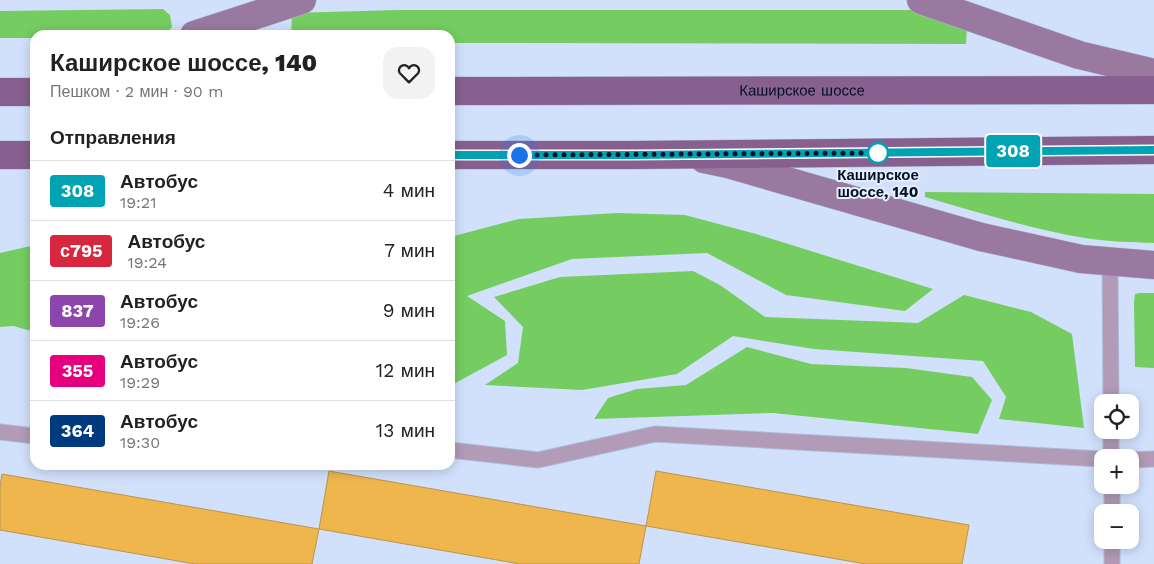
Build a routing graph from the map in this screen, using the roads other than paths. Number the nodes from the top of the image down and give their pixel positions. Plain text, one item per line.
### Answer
1 (302, 0) edge
2 (921, 0) edge
3 (209, 30) edge
4 (1154, 73) edge
5 (30, 79) edge
6 (0, 88) edge
7 (1154, 90) edge
8 (0, 92) edge
9 (30, 92) edge
10 (455, 92) edge
11 (1154, 150) edge
12 (0, 155) edge
13 (30, 155) edge
14 (455, 155) edge
15 (680, 155) junction
16 (1110, 262) junction
17 (1154, 266) edge
18 (1111, 394) edge
19 (0, 432) edge
20 (30, 435) edge
21 (455, 451) edge
22 (1094, 459) edge
23 (1154, 459) edge
24 (1139, 460) edge
25 (1112, 549) edge
26 (1112, 564) edge

1 - 3 main road
2 - 4 main road
5 - 6 main road
7 - 10 main road, Каширское шоссе
8 - 9 main road
11 - 15 main road
12 - 13 main road
14 - 15 main road
15 - 16 main road
16 - 17 main road
16 - 18 lane
19 - 20 lane
21 - 22 lane
23 - 24 lane
25 - 26 lane

